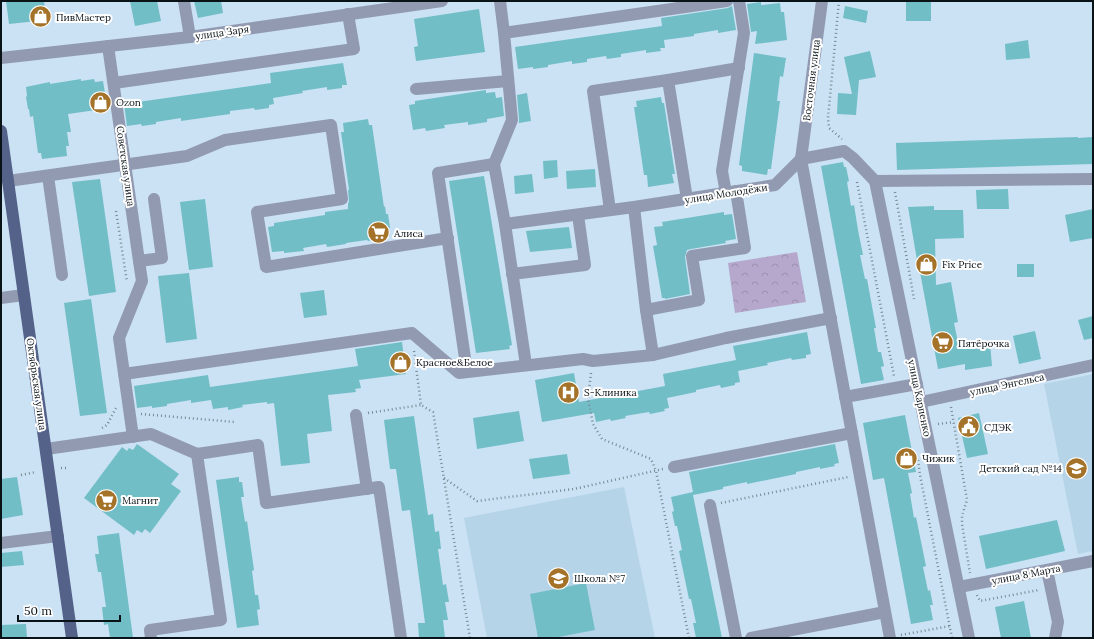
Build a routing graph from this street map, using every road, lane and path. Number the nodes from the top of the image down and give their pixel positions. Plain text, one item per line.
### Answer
1 (184, 1) edge
2 (442, 1) edge
3 (500, 1) edge
4 (727, 1) edge
5 (739, 1) edge
6 (822, 1) edge
7 (839, 1) edge
8 (398, 4) edge
9 (348, 14) junction
10 (504, 33) junction
11 (190, 37) junction
12 (108, 46) junction
13 (1, 58) edge
14 (738, 68) junction
15 (668, 80) junction
16 (508, 81) junction
17 (114, 83) junction
18 (416, 89) dead end
19 (828, 118) dead end
20 (1, 131) edge
21 (801, 159) junction
22 (494, 164) junction
23 (125, 165) junction
24 (48, 176) junction
25 (1093, 179) edge
26 (875, 181) junction
27 (8, 182) junction
28 (731, 192) junction
29 (154, 199) dead end
30 (686, 199) junction
31 (634, 208) junction
32 (610, 210) junction
33 (578, 214) junction
34 (505, 224) junction
35 (448, 238) junction
36 (140, 261) junction
37 (512, 274) junction
38 (62, 275) dead end
39 (24, 295) junction
40 (1, 298) edge
41 (646, 310) junction
42 (831, 318) junction
43 (412, 333) junction
44 (653, 355) junction
45 (593, 361) junction
46 (526, 365) junction
47 (1093, 365) edge
48 (467, 372) junction
49 (124, 374) junction
50 (917, 384) junction
51 (845, 397) junction
52 (921, 402) junction
53 (421, 405) junction
54 (952, 412) dead end
55 (130, 413) junction
56 (356, 415) joint
57 (235, 422) dead end
58 (852, 433) junction
59 (133, 437) junction
60 (46, 449) junction
61 (197, 454) junction
62 (674, 467) joint
63 (656, 471) junction
64 (860, 474) junction
65 (444, 478) junction
66 (366, 489) junction
67 (710, 505) joint
68 (58, 536) junction
69 (1, 543) edge
70 (1093, 561) edge
71 (1047, 570) junction
72 (973, 584) junction
73 (959, 588) junction
74 (1044, 589) dead end
75 (885, 612) junction
76 (950, 626) dead end
77 (890, 637) edge
78 (72, 638) edge
79 (151, 638) edge
80 (401, 638) edge
81 (470, 638) edge
82 (689, 638) edge
83 (736, 638) edge
84 (751, 638) edge
85 (970, 638) edge
86 (1055, 638) edge

1 - 11 street
2 - 8 street, улица Заря
3 - 10 street
4 - 10 street
5 - 14 street
6 - 21 street, Восточная улица
7 - 19 path
8 - 9 street, улица Заря
9 - 11 street, улица Заря
9 - 17 street
10 - 16 street
11 - 12 street, улица Заря
12 - 13 street, улица Заря
12 - 17 street, Советская улица
14 - 15 street
14 - 28 street
15 - 30 street
15 - 32 street
16 - 18 street
16 - 22 street
17 - 23 street, Советская улица
20 - 27 main road, Октябрьская улица
21 - 26 street
21 - 28 street, улица Молодёжи
21 - 42 street, Восточная улица
22 - 34 street
22 - 35 street
23 - 24 street
23 - 35 street
23 - 36 street, Советская улица
24 - 27 street
24 - 38 street
25 - 26 street
26 - 50 street, улица Карпенко
27 - 39 main road, Октябрьская улица
28 - 30 street, улица Молодёжи
28 - 41 street
29 - 36 street
30 - 31 street, улица Молодёжи
31 - 32 street, улица Молодёжи
31 - 41 street
32 - 33 street, улица Молодёжи
33 - 34 street, улица Молодёжи
33 - 37 street
34 - 37 street
35 - 48 street
36 - 49 street, Советская улица
37 - 46 street
39 - 40 street
39 - 60 main road, Октябрьская улица
41 - 44 street
42 - 44 street
42 - 51 street, Восточная улица
43 - 48 street
43 - 49 street
43 - 53 path
44 - 45 street
45 - 46 street
45 - 63 path
46 - 48 street
47 - 52 street, улица Энгельса
49 - 55 street, Советская улица
50 - 51 street
50 - 52 street, улица Карпенко
51 - 58 street, Восточная улица
52 - 73 street, улица Карпенко
53 - 56 path
53 - 65 path
54 - 72 path
55 - 57 path
55 - 59 street, Советская улица
56 - 66 street
58 - 62 street
58 - 64 street, Восточная улица
59 - 60 street
59 - 61 street
60 - 68 main road, Октябрьская улица
61 - 66 street
61 - 79 street
62 - 63 path
63 - 65 path
63 - 82 path
64 - 67 path
64 - 75 street, Восточная улица
65 - 81 path
66 - 80 street
67 - 83 street
68 - 69 street
68 - 78 main road, Октябрьская улица
70 - 71 street, улица 8 Марта
71 - 72 street, улица 8 Марта
71 - 86 street
72 - 73 street, улица 8 Марта
72 - 74 path
73 - 85 street, улица Карпенко
75 - 77 street, Восточная улица
75 - 84 street
76 - 77 path

